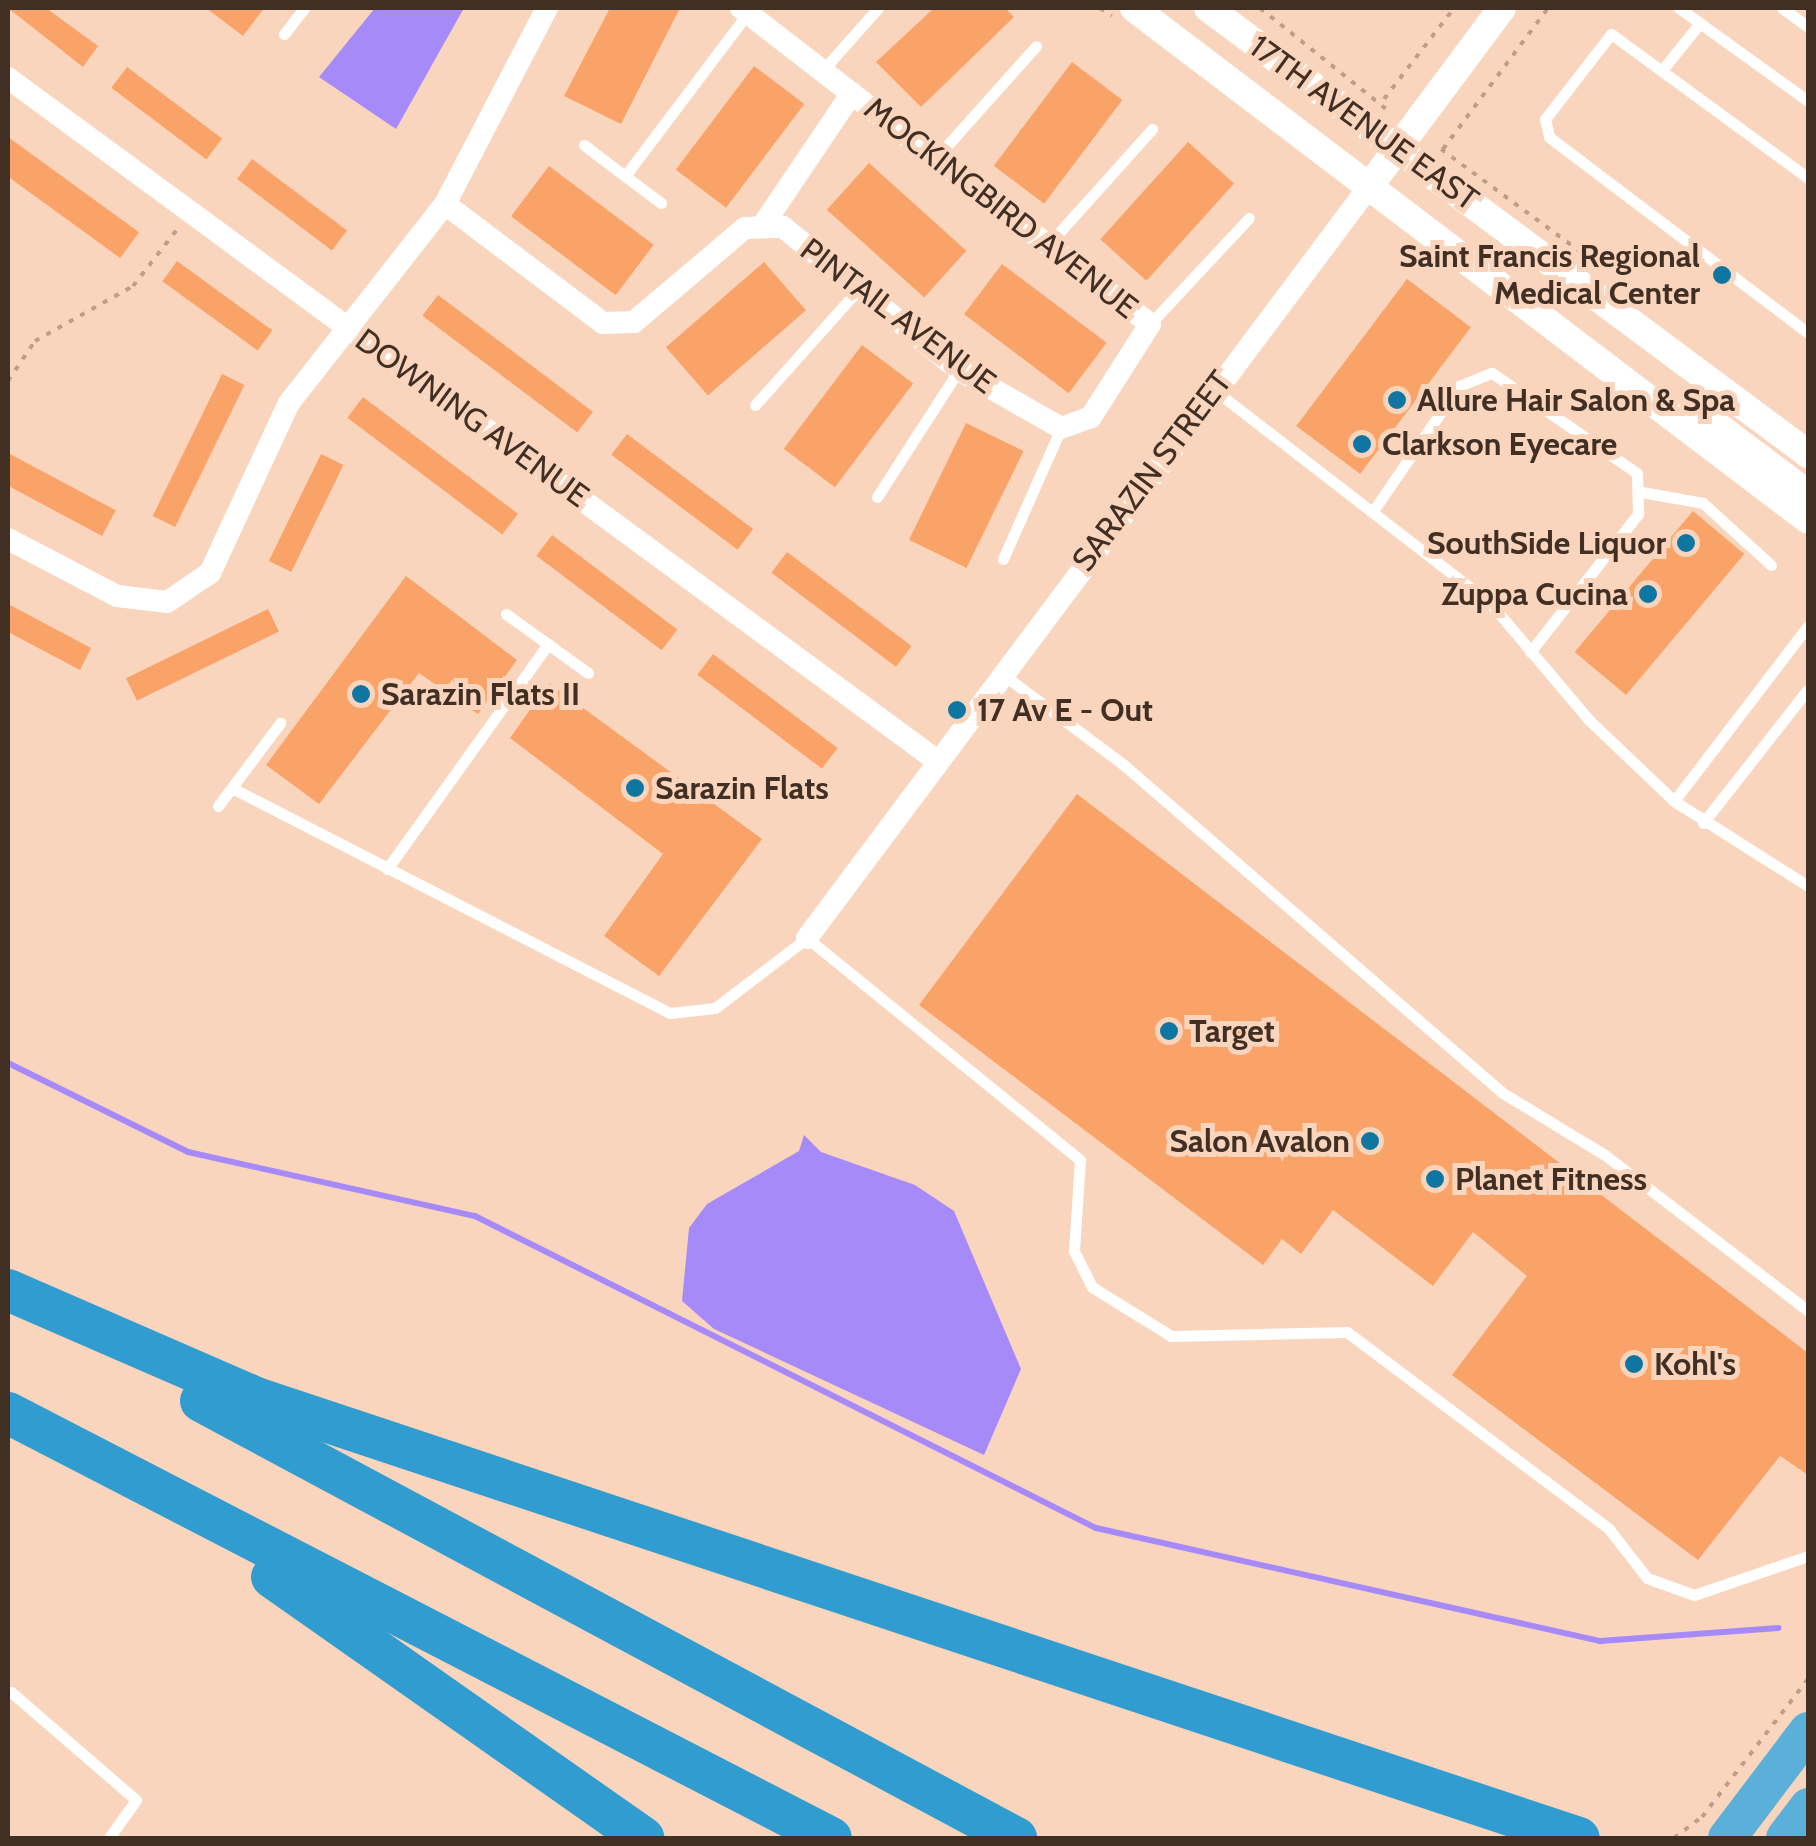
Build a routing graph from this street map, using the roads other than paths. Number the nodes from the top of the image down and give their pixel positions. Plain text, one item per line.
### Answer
1 (304, 8) edge
2 (548, 8) edge
3 (878, 8) edge
4 (1134, 8) edge
5 (1208, 8) edge
6 (1502, 8) edge
7 (1679, 8) edge
8 (1782, 8) edge
9 (744, 10) edge
10 (1700, 23) junction
11 (1808, 27) edge
12 (284, 34) dead end
13 (1036, 46) dead end
14 (1663, 69) junction
15 (823, 70) junction
16 (8, 78) edge
17 (852, 93) junction
18 (1808, 101) edge
19 (1152, 129) dead end
20 (584, 145) dead end
21 (1398, 148) junction
22 (936, 158) junction
23 (625, 176) junction
24 (1808, 178) edge
25 (1371, 184) junction
26 (662, 203) dead end
27 (445, 204) junction
28 (1249, 218) dead end
29 (763, 225) junction
30 (1048, 245) junction
31 (857, 291) junction
32 (1150, 324) junction
33 (347, 326) junction
34 (1808, 333) edge
35 (958, 370) junction
36 (1622, 376) junction
37 (1213, 388) junction
38 (755, 405) dead end
39 (1061, 428) junction
40 (1808, 454) edge
41 (1642, 492) junction
42 (1808, 494) edge
43 (877, 497) dead end
44 (1373, 512) junction
45 (1808, 520) edge
46 (8, 539) edge
47 (1002, 560) dead end
48 (1771, 565) dead end
49 (506, 614) dead end
50 (1808, 626) edge
51 (548, 644) junction
52 (1530, 652) junction
53 (588, 673) dead end
54 (1001, 673) junction
55 (1808, 689) edge
56 (280, 723) dead end
57 (936, 760) junction
58 (232, 788) junction
59 (1674, 801) junction
60 (218, 806) dead end
61 (1704, 823) junction
62 (387, 869) junction
63 (1808, 886) edge
64 (806, 938) junction
65 (8, 1290) edge
66 (8, 1298) edge
67 (1808, 1312) edge
68 (8, 1414) edge
69 (123, 1475) junction
70 (1808, 1556) edge
71 (11, 1692) dead end
72 (1808, 1731) edge
73 (1808, 1807) edge
74 (109, 1838) edge
75 (644, 1838) edge
76 (831, 1838) edge
77 (1016, 1838) edge
78 (1580, 1838) edge
79 (1727, 1838) edge
80 (1785, 1838) edge

1 - 12 lane
2 - 27 street
3 - 15 lane
4 - 25 street, 17TH AVENUE EAST
5 - 21 street, 17TH AVENUE EAST
6 - 21 street, SARAZIN STREET
7 - 10 lane
8 - 11 lane
9 - 15 street, MOCKINGBIRD AVENUE
9 - 23 lane
10 - 14 lane
10 - 18 lane
13 - 22 lane
14 - 24 lane
14 - 34 lane
15 - 17 street, MOCKINGBIRD AVENUE
16 - 33 street, DOWNING AVENUE
17 - 22 street, MOCKINGBIRD AVENUE
17 - 29 street, MOCKINGBIRD AVENUE
19 - 30 lane
20 - 23 lane
21 - 25 street, SARAZIN STREET
21 - 40 street, 17TH AVENUE EAST
22 - 30 street, MOCKINGBIRD AVENUE
23 - 26 lane
25 - 36 street, 17TH AVENUE EAST
25 - 37 street, SARAZIN STREET
27 - 29 street, PINTAIL AVENUE
27 - 33 street
28 - 32 lane
29 - 31 street, PINTAIL AVENUE
30 - 32 street, MOCKINGBIRD AVENUE
31 - 35 street, PINTAIL AVENUE
31 - 38 lane
32 - 39 street
33 - 46 street
33 - 57 street, DOWNING AVENUE
35 - 39 street, PINTAIL AVENUE
35 - 43 lane
36 - 42 street
36 - 45 street, 17TH AVENUE EAST
37 - 44 lane
37 - 54 street, SARAZIN STREET
39 - 47 lane
41 - 44 lane
41 - 48 lane
41 - 52 lane
44 - 52 lane
49 - 51 lane
50 - 59 lane
51 - 53 lane
51 - 62 lane
52 - 59 lane
54 - 57 street, SARAZIN STREET
54 - 67 lane
55 - 61 lane
56 - 58 lane
57 - 64 street, SARAZIN STREET
58 - 60 lane
58 - 62 lane
59 - 61 lane
61 - 63 lane
62 - 64 lane
64 - 70 lane
65 - 78 highway
66 - 77 highway
68 - 69 highway
69 - 75 highway
69 - 76 highway
71 - 74 lane
72 - 79 highway
73 - 80 highway

